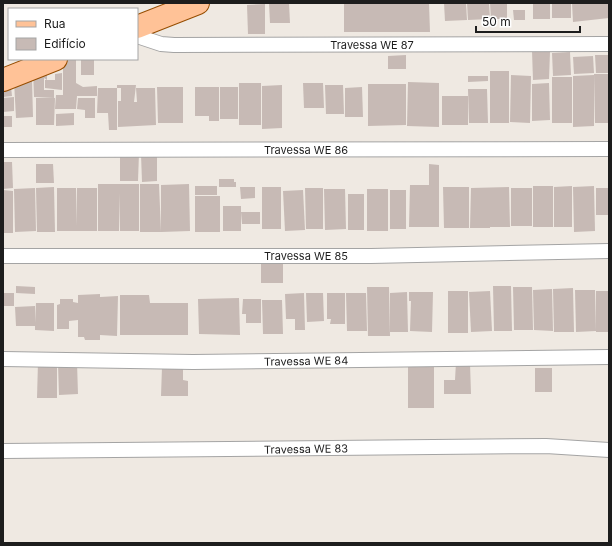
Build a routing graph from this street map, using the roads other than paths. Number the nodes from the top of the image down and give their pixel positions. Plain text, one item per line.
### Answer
1 (198, 3) edge
2 (138, 27) edge
3 (138, 36) edge
4 (609, 44) edge
5 (53, 60) edge
6 (3, 80) edge
7 (609, 149) edge
8 (3, 150) edge
9 (609, 251) edge
10 (3, 256) edge
11 (609, 357) edge
12 (3, 359) edge
13 (609, 450) edge
14 (3, 451) edge

1 - 2 main road
3 - 4 street, Travessa WE 87
5 - 6 main road
7 - 8 street, Travessa WE 86
9 - 10 street, Travessa WE 85
11 - 12 street, Travessa WE 84
13 - 14 street, Travessa WE 83

